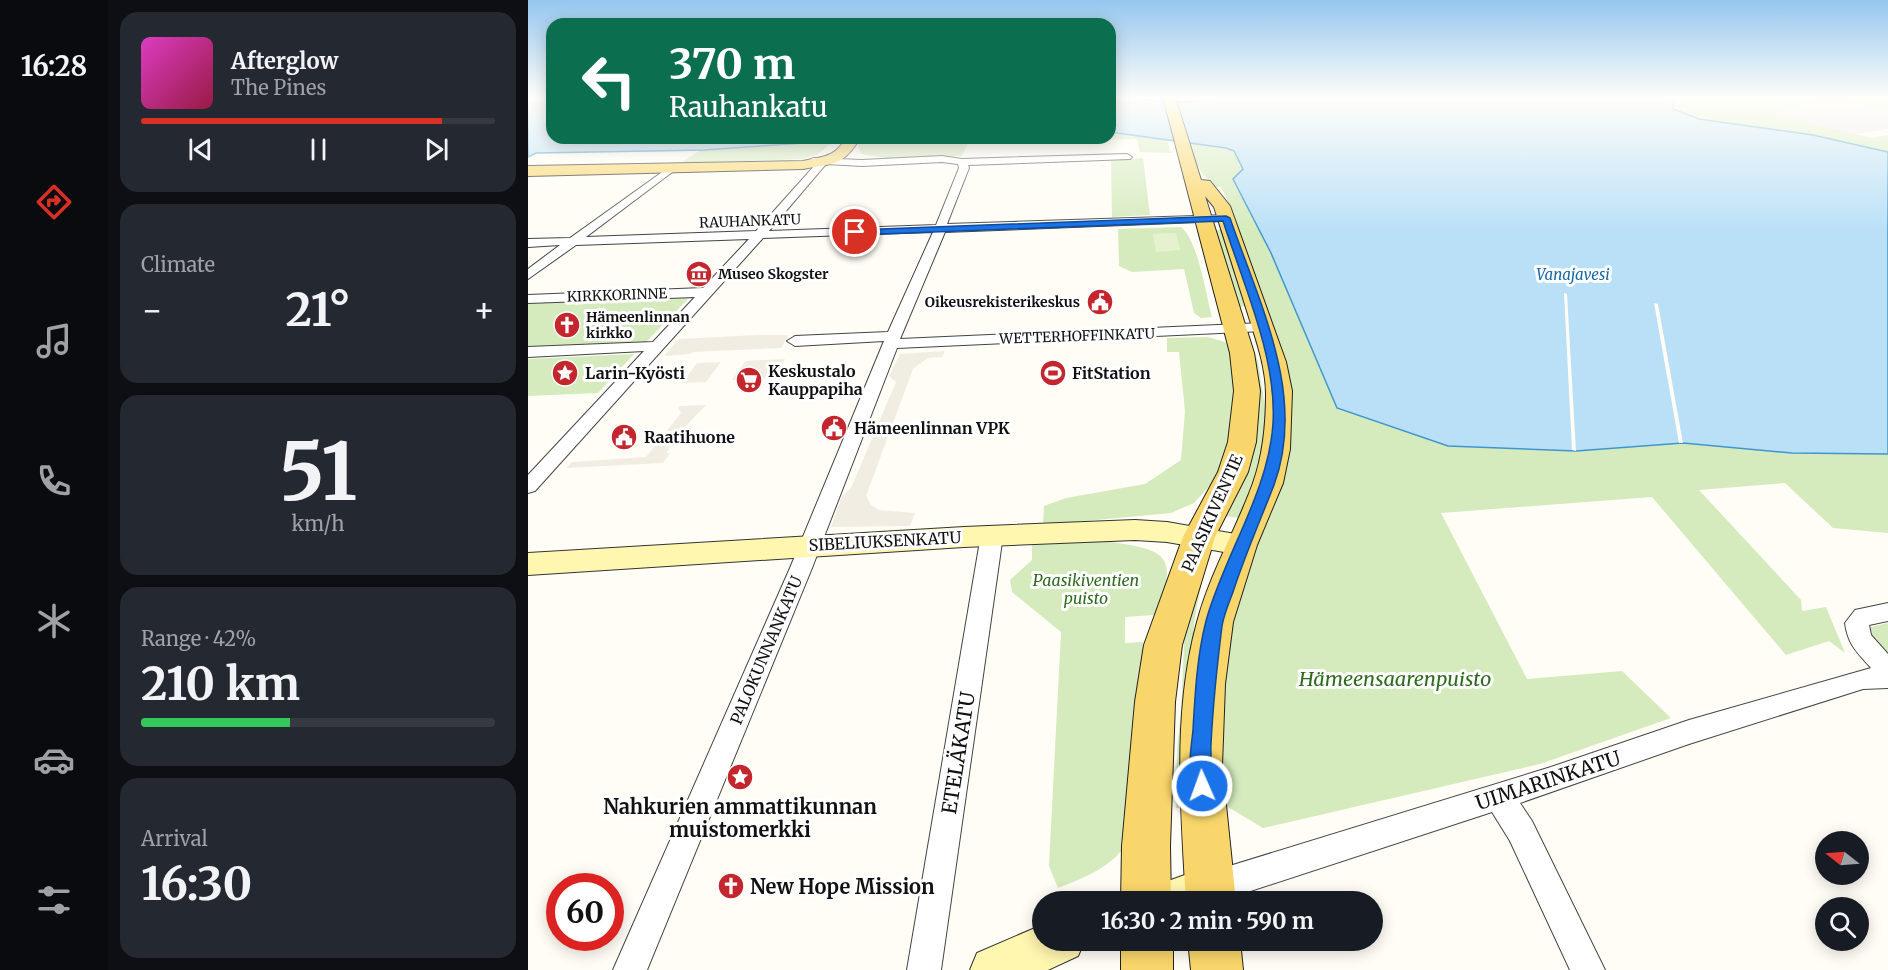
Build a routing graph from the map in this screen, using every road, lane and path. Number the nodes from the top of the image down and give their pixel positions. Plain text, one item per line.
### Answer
1 (1182, 142) edge
2 (838, 152) edge
3 (1127, 157) dead end
4 (1187, 158) junction
5 (962, 162) junction
6 (672, 168) junction
7 (528, 171) edge
8 (1226, 218) junction
9 (1204, 219) junction
10 (939, 229) junction
11 (758, 236) junction
12 (571, 242) junction
13 (528, 243) edge
14 (528, 275) edge
15 (706, 292) junction
16 (528, 299) edge
17 (1263, 327) junction
18 (1234, 329) junction
19 (892, 340) junction
20 (795, 341) dead end
21 (656, 346) junction
22 (528, 352) edge
23 (528, 486) edge
24 (992, 535) junction
25 (1199, 537) junction
26 (1241, 544) junction
27 (810, 546) junction
28 (528, 564) edge
29 (1888, 612) edge
30 (1888, 671) edge
31 (1888, 678) edge
32 (1499, 797) junction
33 (1146, 891) edge
34 (1197, 891) edge
35 (1215, 891) edge
36 (1037, 951) edge
37 (1147, 951) edge
38 (1215, 951) edge
39 (630, 970) edge
40 (924, 970) edge
41 (994, 970) edge
42 (1147, 970) edge
43 (1216, 970) edge
44 (1588, 970) edge

1 - 4 main road, PAASIKIVENTIE
2 - 5 street
2 - 6 main road
2 - 11 street
3 - 5 street
4 - 8 main road, PAASIKIVENTIE
4 - 9 main road, PAASIKIVENTIE
5 - 10 street, PALOKUNNANKATU
6 - 7 main road
6 - 12 street
8 - 9 street, RAUHANKATU
8 - 17 main road, PAASIKIVENTIE
9 - 10 street, RAUHANKATU
9 - 18 main road, PAASIKIVENTIE
10 - 11 street, RAUHANKATU
10 - 19 street, PALOKUNNANKATU
11 - 12 street, RAUHANKATU
11 - 15 street
12 - 13 street, RAUHANKATU
12 - 14 street
15 - 16 street, KIRKKORINNE
15 - 21 street
17 - 18 street, WETTERHOFFINKATU
17 - 26 main road, PAASIKIVENTIE
18 - 19 street, WETTERHOFFINKATU
18 - 25 main road, PAASIKIVENTIE
19 - 20 street, WETTERHOFFINKATU
19 - 27 street, PALOKUNNANKATU
21 - 22 street
21 - 23 street
24 - 25 street, SIBELIUKSENKATU
24 - 27 street, SIBELIUKSENKATU
24 - 40 street, ETELÄKATU
25 - 26 street, SIBELIUKSENKATU
25 - 33 main road, PAASIKIVENTIE
26 - 34 main road, PAASIKIVENTIE
27 - 28 street, SIBELIUKSENKATU
27 - 39 street, PALOKUNNANKATU
29 - 30 street
31 - 32 street, UIMARINKATU
32 - 35 street, UIMARINKATU
32 - 44 street
36 - 41 street
37 - 42 main road
38 - 43 main road

